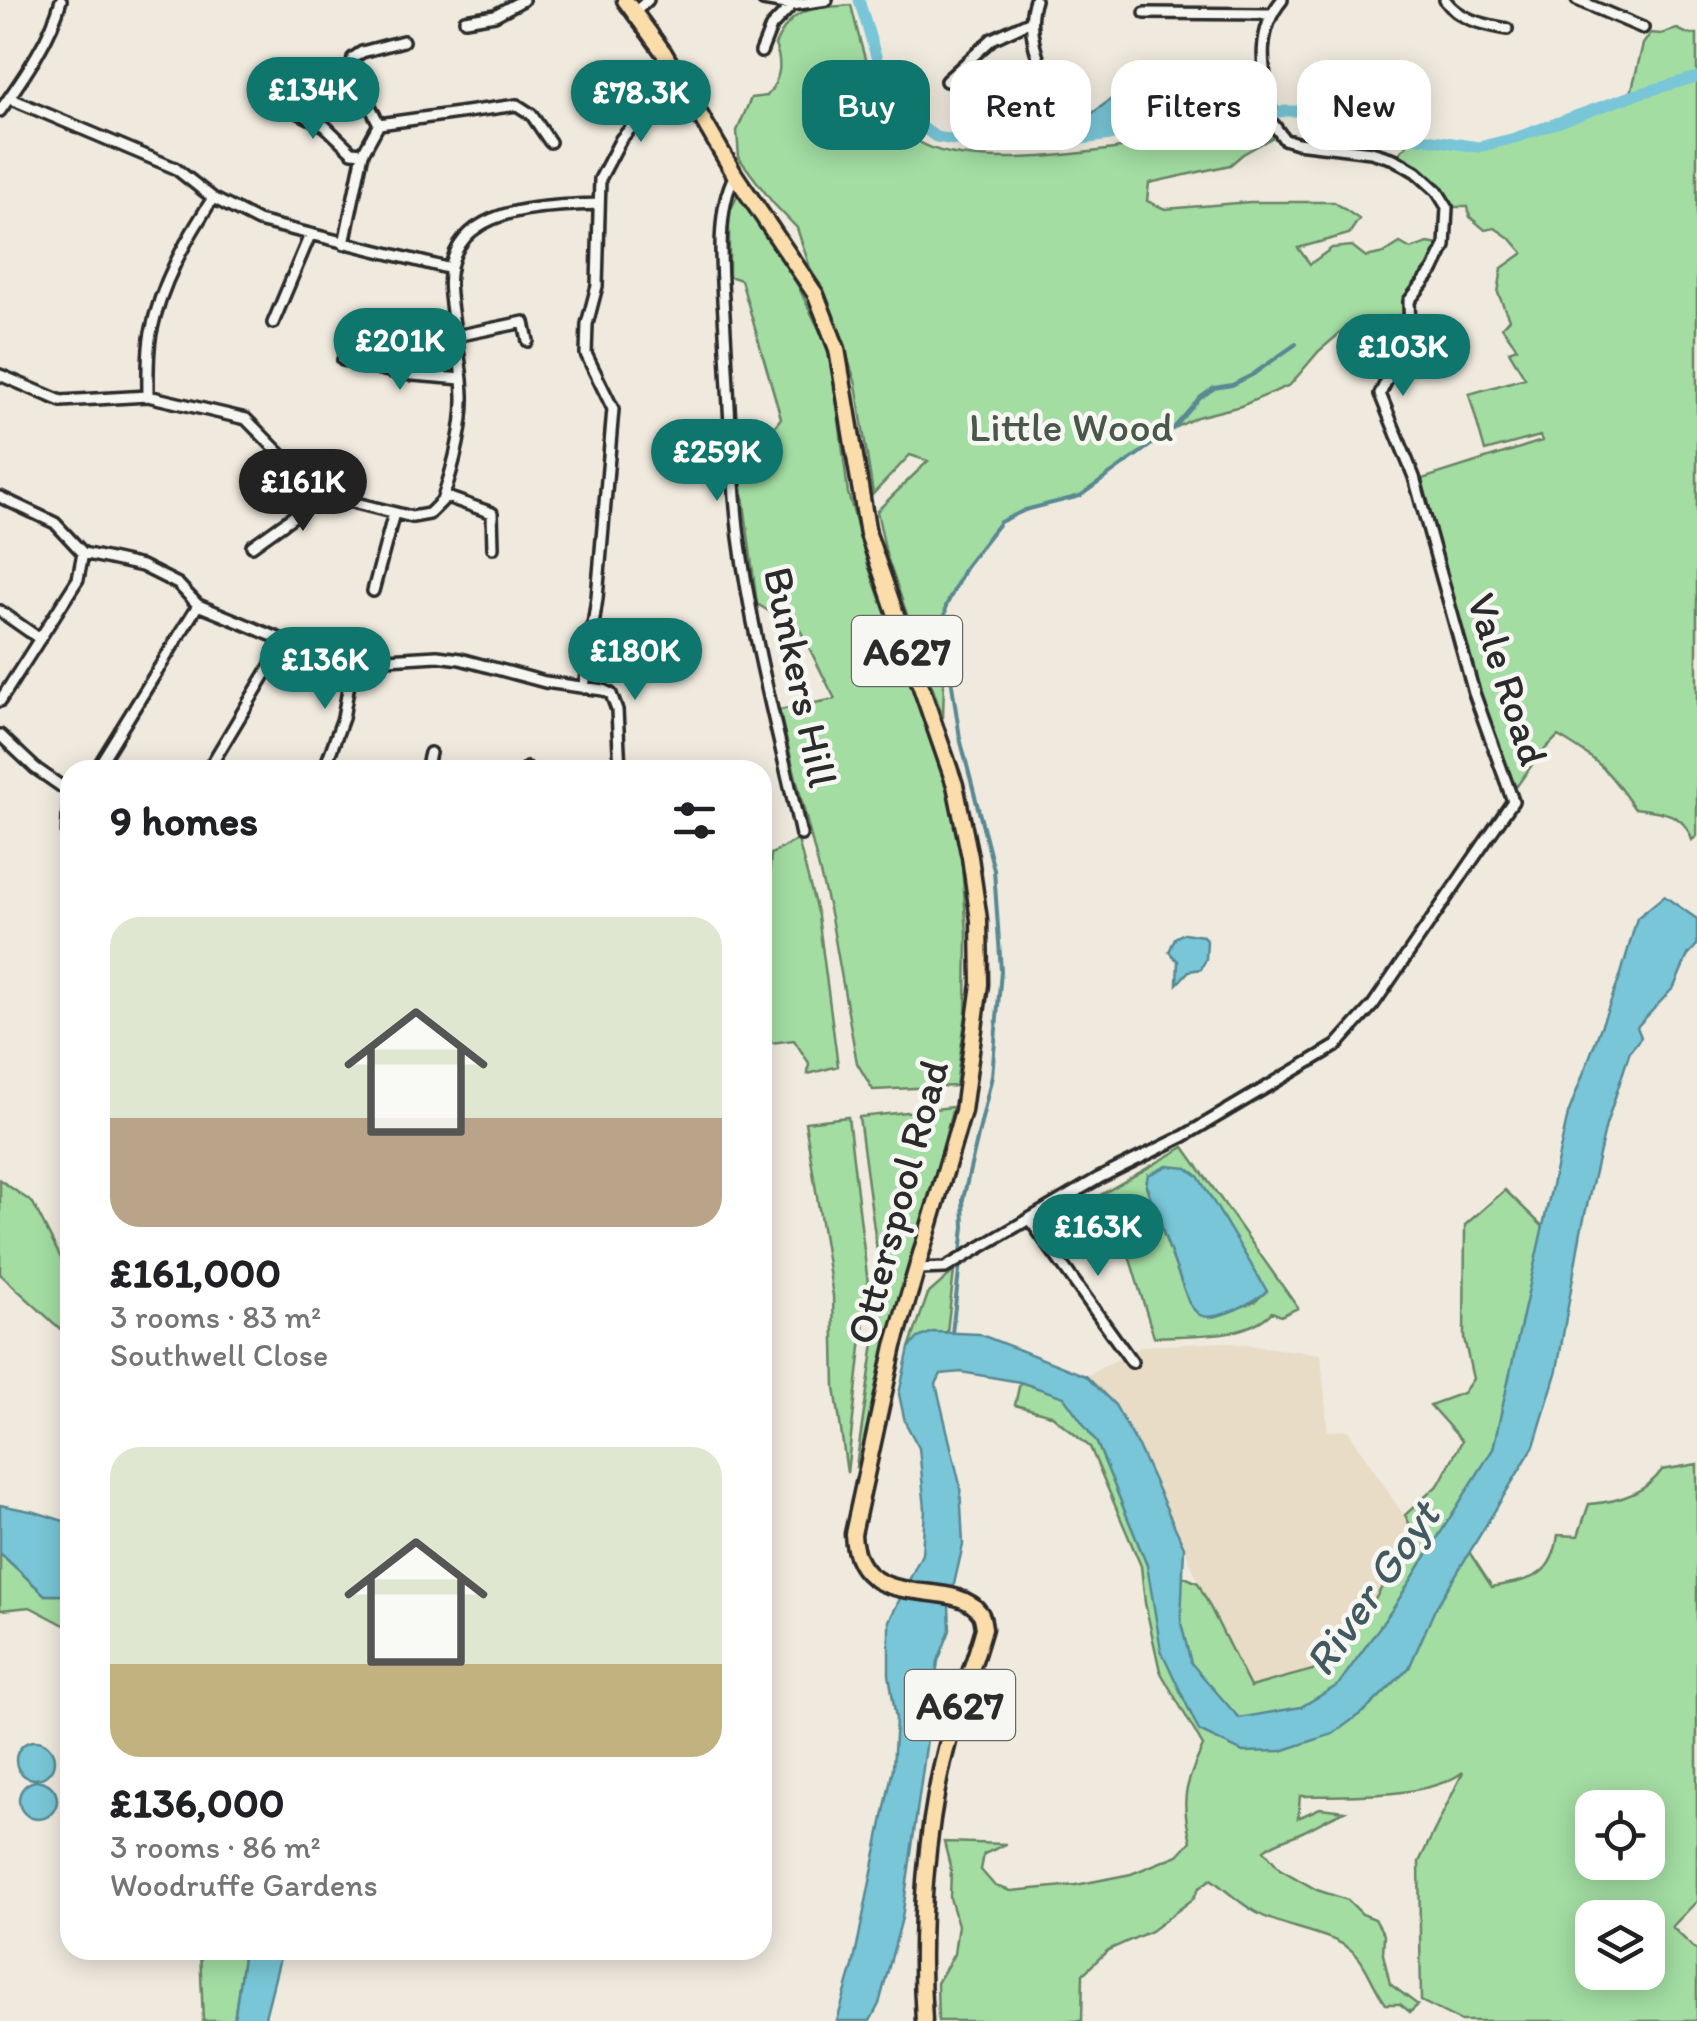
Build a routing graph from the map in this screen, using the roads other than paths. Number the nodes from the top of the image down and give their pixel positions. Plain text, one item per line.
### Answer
1 (61, 0) edge
2 (523, 0) edge
3 (763, 0) edge
4 (827, 0) edge
5 (1035, 0) edge
6 (1282, 0) edge
7 (1444, 0) edge
8 (1577, 0) edge
9 (636, 4) edge
10 (792, 5) junction
11 (1145, 13) dead end
12 (1271, 14) junction
13 (465, 20) dead end
14 (1031, 21) junction
15 (1506, 28) dead end
16 (1644, 28) dead end
17 (403, 41) dead end
18 (762, 52) dead end
19 (1040, 60) edge
20 (1262, 60) edge
21 (946, 81) dead end
22 (287, 88) dead end
23 (683, 88) junction
24 (9, 98) junction
25 (270, 98) dead end
26 (280, 103) junction
27 (0, 111) edge
28 (379, 124) junction
29 (1277, 129) edge
30 (550, 142) dead end
31 (364, 153) junction
32 (735, 175) junction
33 (213, 198) junction
34 (598, 204) junction
35 (310, 235) junction
36 (344, 244) junction
37 (451, 269) junction
38 (273, 323) dead end
39 (456, 336) junction
40 (528, 341) dead end
41 (343, 360) dead end
42 (0, 375) edge
43 (462, 379) junction
44 (148, 396) junction
45 (318, 486) junction
46 (444, 496) junction
47 (0, 497) edge
48 (394, 512) junction
49 (252, 546) dead end
50 (492, 548) dead end
51 (83, 553) junction
52 (373, 592) dead end
53 (198, 605) junction
54 (0, 611) edge
55 (40, 639) junction
56 (284, 643) junction
57 (353, 661) junction
58 (584, 688) junction
59 (0, 701) edge
60 (0, 734) edge
61 (430, 754) dead end
62 (102, 760) edge
63 (214, 760) edge
64 (328, 760) edge
65 (428, 760) edge
66 (619, 760) edge
67 (60, 784) edge
68 (801, 834) dead end
69 (1030, 1220) junction
70 (918, 1269) junction
71 (1132, 1362) dead end
72 (924, 2021) edge

1 - 24 street
2 - 13 street
3 - 10 street
4 - 10 street
5 - 14 street
6 - 12 street
7 - 15 street
8 - 16 street
9 - 23 main road, A627
10 - 18 street
11 - 12 street
12 - 20 street
14 - 19 street
14 - 21 street
17 - 28 street
22 - 26 street
23 - 32 main road, A627
23 - 34 street
24 - 27 street
24 - 33 street
25 - 26 street
26 - 31 street
28 - 30 street
28 - 31 street
29 - 69 street, Vale Road
31 - 36 street
32 - 68 street, Bunkers Hill
32 - 70 main road, Otterspool Road / A627
33 - 35 street
33 - 44 street
34 - 37 street
34 - 58 street
35 - 36 street
35 - 38 street
36 - 37 street
37 - 39 street
39 - 40 street
39 - 43 street
41 - 43 street
42 - 44 street
43 - 46 street
44 - 45 street
45 - 48 street
45 - 49 street
46 - 48 street
46 - 50 street
47 - 51 street
48 - 52 street
51 - 53 street
51 - 55 street
53 - 56 street
53 - 62 street
54 - 55 street
55 - 59 street
56 - 57 street
56 - 63 street
57 - 58 street
57 - 64 street
58 - 66 street
60 - 67 street
61 - 65 street
69 - 70 street, Vale Road
69 - 71 street
70 - 72 main road, Otterspool Road / A627

